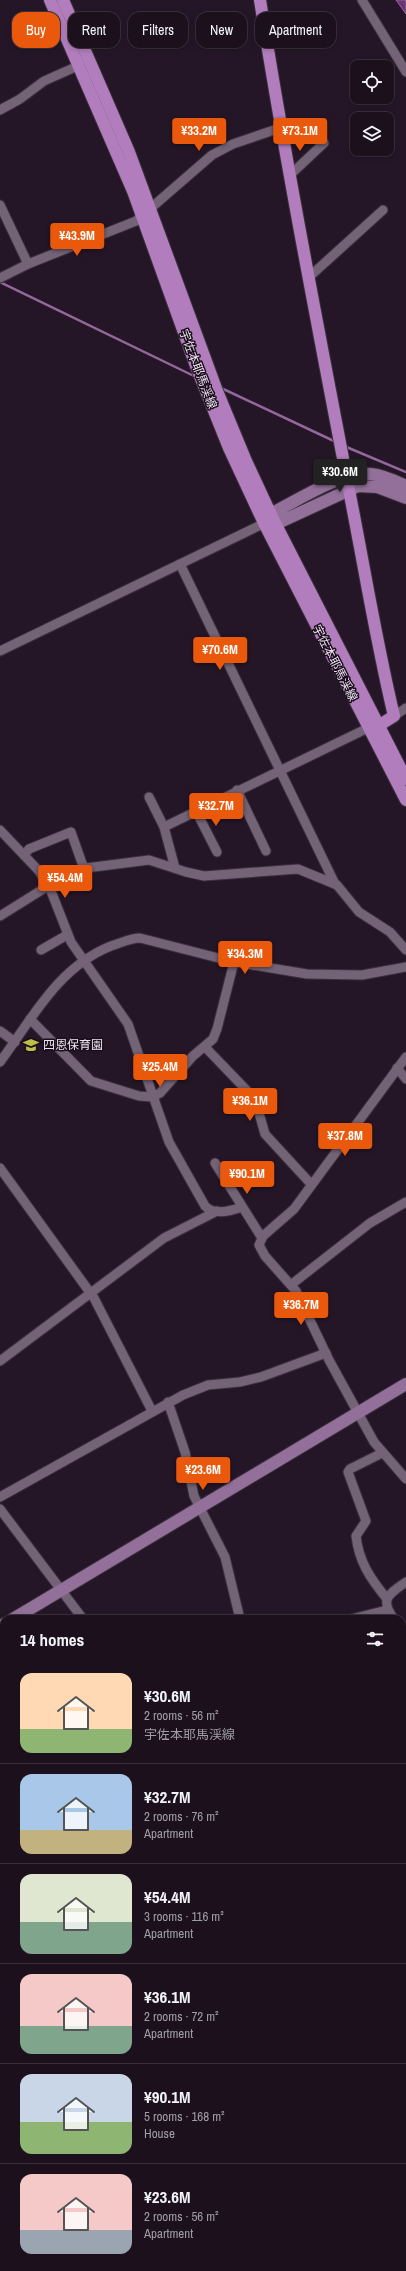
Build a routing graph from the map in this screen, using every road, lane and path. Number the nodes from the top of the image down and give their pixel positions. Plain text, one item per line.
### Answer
1 (50, 0) edge
2 (63, 0) edge
3 (260, 0) edge
4 (362, 0) edge
5 (80, 65) junction
6 (406, 72) edge
7 (0, 110) edge
8 (280, 128) junction
9 (324, 143) dead end
10 (289, 176) junction
11 (0, 206) edge
12 (383, 210) dead end
13 (146, 213) junction
14 (28, 264) junction
15 (0, 278) edge
16 (308, 278) junction
17 (348, 483) junction
18 (406, 486) edge
19 (406, 498) edge
20 (268, 521) junction
21 (180, 564) junction
22 (0, 651) edge
23 (406, 708) edge
24 (394, 716) junction
25 (373, 727) junction
26 (279, 770) junction
27 (406, 778) edge
28 (237, 790) junction
29 (150, 797) dead end
30 (406, 800) edge
31 (196, 811) junction
32 (164, 827) junction
33 (0, 831) edge
34 (266, 851) dead end
35 (217, 852) dead end
36 (24, 855) junction
37 (175, 868) junction
38 (335, 884) junction
39 (48, 886) junction
40 (0, 916) edge
41 (67, 934) junction
42 (41, 950) dead end
43 (406, 950) edge
44 (83, 961) junction
45 (234, 962) junction
46 (406, 967) edge
47 (30, 1019) junction
48 (0, 1031) edge
49 (15, 1042) junction
50 (205, 1047) junction
51 (406, 1057) edge
52 (0, 1062) edge
53 (397, 1068) junction
54 (406, 1079) edge
55 (152, 1097) junction
56 (215, 1163) dead end
57 (0, 1168) edge
58 (311, 1184) junction
59 (405, 1205) edge
60 (242, 1207) junction
61 (217, 1212) junction
62 (262, 1238) junction
63 (292, 1284) junction
64 (90, 1293) junction
65 (326, 1354) junction
66 (0, 1361) edge
67 (406, 1384) edge
68 (168, 1402) junction
69 (152, 1411) junction
70 (359, 1412) junction
71 (382, 1453) junction
72 (406, 1479) edge
73 (0, 1497) edge
74 (200, 1508) junction
75 (0, 1509) edge
76 (406, 1582) edge
77 (62, 1589) junction
78 (387, 1599) junction
79 (387, 1610) junction
80 (20, 1615) edge
81 (81, 1615) edge
82 (239, 1615) edge
83 (367, 1615) edge
84 (391, 1615) edge

1 - 5 main road, 宇佐本耶馬渓線
2 - 13 main road, 宇佐本耶馬渓線
3 - 8 main road
4 - 6 street
5 - 7 street
5 - 13 main road, 宇佐本耶馬渓線
8 - 10 main road
8 - 13 street
9 - 10 street
10 - 16 main road
11 - 14 street
12 - 16 street
13 - 14 street
13 - 20 main road, 宇佐本耶馬渓線
13 - 20 main road, 宇佐本耶馬渓線
14 - 15 street
16 - 17 main road
17 - 18 street
17 - 19 street
17 - 20 street
17 - 24 main road
20 - 21 street
20 - 25 main road, 宇佐本耶馬渓線
21 - 22 street
21 - 26 street
23 - 24 street
24 - 25 main road
25 - 26 street
25 - 27 main road, 宇佐本耶馬渓線
25 - 30 main road, 宇佐本耶馬渓線
26 - 28 street
26 - 38 street
28 - 31 street
28 - 34 street
29 - 32 street
31 - 32 street
31 - 35 street
32 - 37 street
33 - 36 street
36 - 37 street
36 - 39 street
37 - 38 street
38 - 43 street
39 - 40 street
39 - 41 street
41 - 42 street
41 - 44 street
44 - 45 street
44 - 47 street
44 - 55 street
45 - 46 street
45 - 50 street
47 - 49 street
47 - 55 street
48 - 49 street
49 - 52 street
50 - 55 street
50 - 58 street
51 - 53 street
53 - 54 street
53 - 58 street
55 - 61 street
56 - 60 street
57 - 64 street
58 - 62 street
59 - 63 street
60 - 61 street
60 - 62 street
61 - 64 street
62 - 63 street
63 - 65 street
64 - 66 street
64 - 69 street
65 - 68 street
65 - 70 street
67 - 70 street
68 - 69 street
68 - 74 street
69 - 73 street
70 - 71 street
70 - 74 street
71 - 72 street
71 - 78 street
74 - 77 street
74 - 82 street
75 - 77 street
76 - 78 street
77 - 80 street
77 - 81 street
78 - 79 street
79 - 83 street
79 - 84 street

